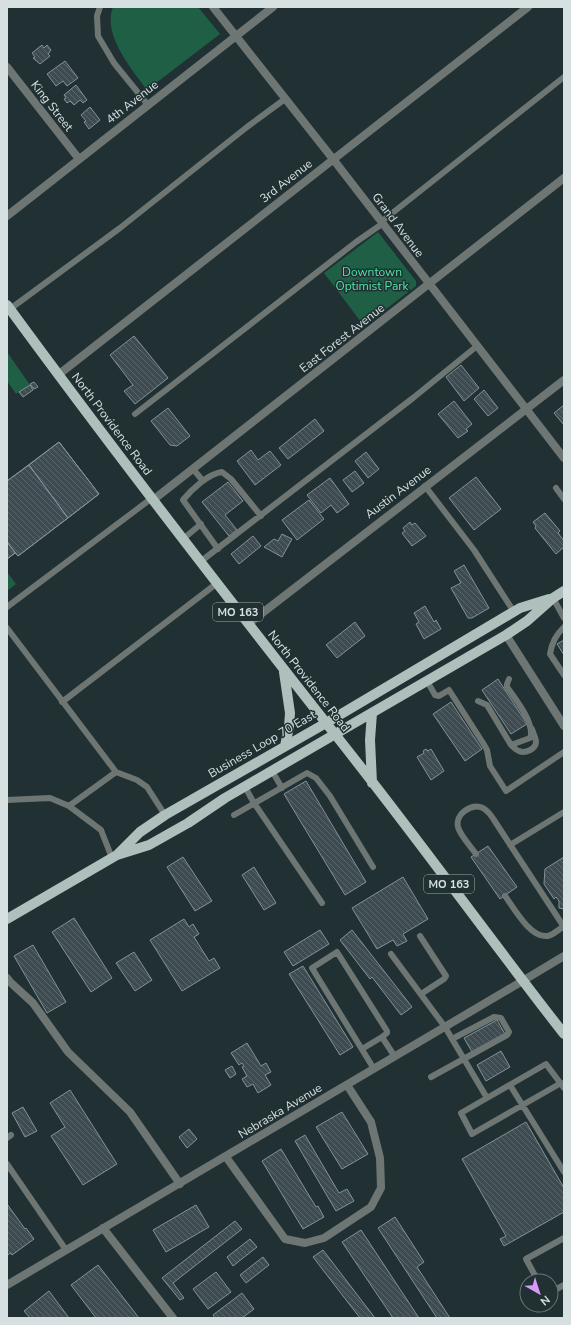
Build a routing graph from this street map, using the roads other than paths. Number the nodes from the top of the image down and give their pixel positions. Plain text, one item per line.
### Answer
1 (100, 7) edge
2 (213, 7) edge
3 (273, 7) edge
4 (528, 7) edge
5 (236, 36) junction
6 (7, 67) edge
7 (564, 77) edge
8 (285, 99) junction
9 (148, 105) junction
10 (79, 159) junction
11 (333, 159) junction
12 (564, 178) edge
13 (7, 216) edge
14 (382, 223) junction
15 (429, 285) junction
16 (8, 307) edge
17 (477, 346) junction
18 (58, 375) junction
19 (564, 380) edge
20 (527, 410) junction
21 (136, 414) dead end
22 (564, 458) edge
23 (193, 469) junction
24 (203, 481) junction
25 (425, 486) junction
26 (556, 488) dead end
27 (152, 499) junction
28 (564, 499) edge
29 (261, 516) junction
30 (201, 524) junction
31 (183, 539) junction
32 (218, 548) junction
33 (200, 562) junction
34 (216, 584) junction
35 (564, 591) edge
36 (553, 598) junction
37 (7, 607) edge
38 (514, 612) junction
39 (564, 618) edge
40 (248, 624) junction
41 (564, 627) edge
42 (7, 628) edge
43 (506, 635) junction
44 (284, 670) junction
45 (564, 675) edge
46 (509, 679) dead end
47 (427, 681) junction
48 (478, 701) dead end
49 (62, 702) junction
50 (372, 713) junction
51 (326, 723) junction
52 (564, 726) edge
53 (531, 727) junction
54 (335, 734) junction
55 (511, 745) junction
56 (284, 746) junction
57 (564, 752) edge
58 (272, 771) junction
59 (116, 772) junction
60 (372, 783) junction
61 (245, 787) junction
62 (282, 788) junction
63 (7, 800) edge
64 (254, 803) junction
65 (69, 806) junction
66 (564, 812) edge
67 (165, 815) junction
68 (234, 815) dead end
69 (510, 845) junction
70 (476, 854) dead end
71 (115, 857) junction
72 (372, 867) dead end
73 (505, 896) dead end
74 (322, 903) dead end
75 (7, 919) edge
76 (564, 927) edge
77 (420, 936) dead end
78 (391, 954) dead end
79 (564, 956) edge
80 (7, 978) edge
81 (523, 981) junction
82 (421, 994) junction
83 (445, 1027) junction
84 (564, 1034) edge
85 (382, 1037) junction
86 (452, 1039) junction
87 (362, 1049) junction
88 (395, 1057) junction
89 (464, 1059) junction
90 (374, 1069) junction
91 (431, 1077) dead end
92 (347, 1085) junction
93 (510, 1085) junction
94 (563, 1086) edge
95 (487, 1098) junction
96 (524, 1105) junction
97 (226, 1157) junction
98 (7, 1164) edge
99 (564, 1172) edge
100 (180, 1184) junction
101 (103, 1228) junction
102 (564, 1238) edge
103 (66, 1250) junction
104 (534, 1273) edge
105 (7, 1285) edge
106 (173, 1318) edge

1 - 9 lane
2 - 5 street, Grand Avenue
3 - 5 street, 4th Avenue
4 - 11 street, 3rd Avenue
5 - 8 street, Grand Avenue
5 - 9 street, 4th Avenue
6 - 10 street, King Street
7 - 14 lane
8 - 11 street, Grand Avenue
8 - 16 lane
9 - 10 street, 4th Avenue
10 - 13 street, 4th Avenue
11 - 14 street, Grand Avenue
11 - 18 street, 3rd Avenue
12 - 15 street, East Forest Avenue
14 - 15 street, Grand Avenue
14 - 21 lane
15 - 17 street, Grand Avenue
15 - 23 street, East Forest Avenue
16 - 18 main road, North Providence Road / MO 163
17 - 20 street, Grand Avenue
17 - 29 lane
18 - 27 main road, North Providence Road / MO 163
19 - 20 street, Austin Avenue
20 - 22 street, Grand Avenue
20 - 25 street, Austin Avenue
23 - 24 lane
23 - 27 street, East Forest Avenue
24 - 29 lane
24 - 30 lane
25 - 38 lane
25 - 40 street, Austin Avenue
26 - 28 lane
27 - 31 main road, North Providence Road / MO 163
27 - 37 lane
29 - 32 lane
30 - 31 lane
30 - 32 lane
31 - 33 main road, North Providence Road / MO 163
32 - 33 lane
33 - 34 main road, North Providence Road / MO 163
34 - 40 main road, North Providence Road / MO 163
34 - 49 lane
35 - 36 main road, Business Loop 70 East
36 - 38 main road, Business Loop 70 East
36 - 39 lane
36 - 43 main road, Business Loop 70 East
38 - 51 main road, Business Loop 70 East
40 - 44 main road, North Providence Road / MO 163
41 - 45 lane
42 - 49 lane
43 - 47 main road, Business Loop 70 East
43 - 52 street
44 - 51 main road, North Providence Road / MO 163
44 - 56 main road
46 - 53 lane
47 - 50 main road, Business Loop 70 East
47 - 57 lane
48 - 55 lane
49 - 59 lane
50 - 54 main road, Business Loop 70 East
50 - 60 main road
51 - 54 main road, North Providence Road / MO 163
51 - 56 main road, Business Loop 70 East
53 - 55 lane
53 - 55 lane
54 - 58 main road, Business Loop 70 East
54 - 60 main road, North Providence Road / MO 163
56 - 67 main road, Business Loop 70 East
58 - 61 main road, Business Loop 70 East
58 - 62 lane
59 - 65 lane
59 - 67 lane
60 - 81 main road, North Providence Road / MO 163
61 - 64 lane
61 - 71 main road, Business Loop 70 East
62 - 64 lane
62 - 72 lane
63 - 65 lane
64 - 68 lane
64 - 74 lane
65 - 71 lane
66 - 69 lane
67 - 71 main road, Business Loop 70 East
69 - 70 lane
69 - 76 lane
71 - 75 main road, Business Loop 70 East
73 - 76 lane
77 - 82 lane
78 - 82 lane
79 - 81 street, Nebraska Avenue
80 - 100 street
81 - 83 street, Nebraska Avenue
81 - 84 main road, North Providence Road / MO 163
82 - 83 lane
83 - 86 lane
83 - 88 street, Nebraska Avenue
85 - 87 lane
85 - 87 lane
85 - 88 lane
86 - 89 lane
86 - 89 lane
87 - 90 lane
88 - 90 street, Nebraska Avenue
89 - 91 lane
89 - 95 lane
90 - 92 street, Nebraska Avenue
92 - 97 street, Nebraska Avenue
92 - 97 street
93 - 94 lane
93 - 95 lane
93 - 96 lane
94 - 96 lane
95 - 96 lane
96 - 99 lane
97 - 100 street, Nebraska Avenue
98 - 103 lane
100 - 101 street, Nebraska Avenue
101 - 103 street, Nebraska Avenue
101 - 106 street
102 - 104 lane
103 - 105 street, Nebraska Avenue

